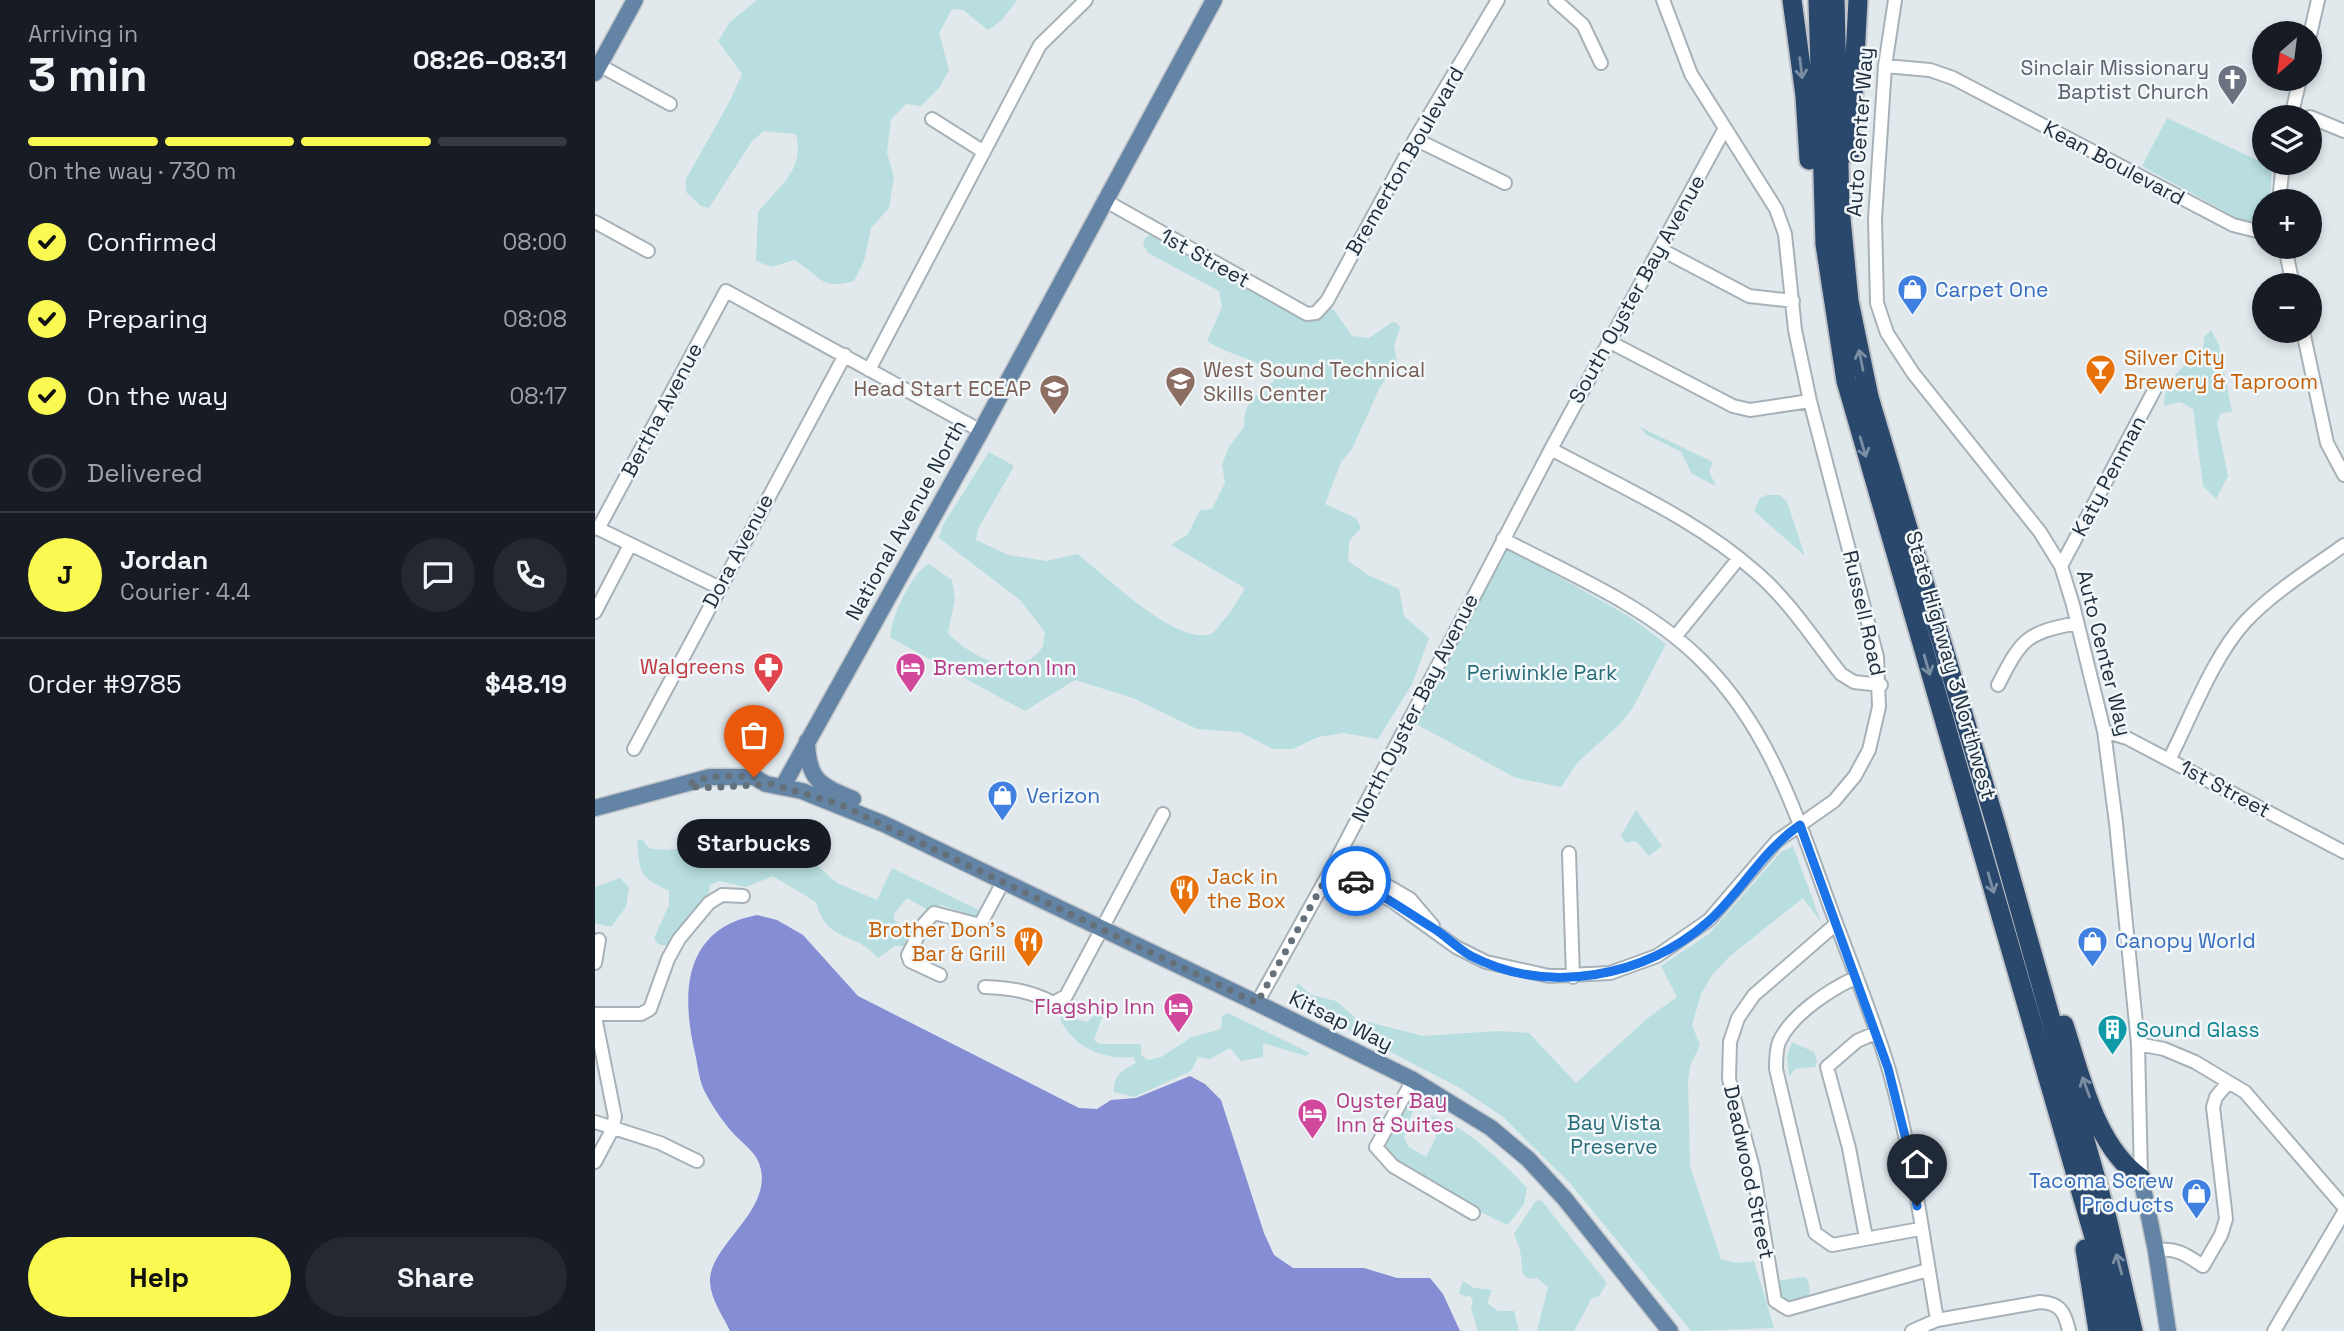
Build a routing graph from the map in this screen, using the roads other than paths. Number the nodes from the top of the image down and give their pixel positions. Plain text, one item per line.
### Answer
1 (635, 0) edge
2 (1086, 0) edge
3 (1214, 0) edge
4 (1498, 0) edge
5 (1555, 0) edge
6 (1663, 0) edge
7 (1792, 0) edge
8 (1818, 0) edge
9 (1835, 0) edge
10 (1858, 0) edge
11 (1895, 0) edge
12 (2318, 0) edge
13 (2313, 21) edge
14 (1601, 63) dead end
15 (1885, 66) junction
16 (597, 69) edge
17 (670, 104) dead end
18 (932, 119) dead end
19 (2322, 122) edge
20 (1724, 130) junction
21 (2344, 131) edge
22 (1415, 139) junction
23 (984, 152) junction
24 (1505, 183) dead end
25 (1104, 200) junction
26 (595, 222) edge
27 (2252, 230) edge
28 (1660, 249) junction
29 (648, 251) dead end
30 (1793, 301) junction
31 (1307, 314) joint
32 (1856, 333) junction
33 (1608, 341) junction
34 (2306, 343) edge
35 (845, 355) junction
36 (869, 370) junction
37 (1846, 381) junction
38 (2156, 387) dead end
39 (1810, 401) junction
40 (981, 431) junction
41 (1551, 449) junction
42 (2344, 475) edge
43 (596, 528) edge
44 (1503, 539) junction
45 (630, 545) junction
46 (2344, 545) edge
47 (1739, 558) junction
48 (2061, 566) junction
49 (718, 587) junction
50 (595, 612) edge
51 (2077, 623) junction
52 (1675, 637) junction
53 (1881, 685) junction
54 (1998, 685) dead end
55 (2104, 731) junction
56 (807, 741) junction
57 (634, 749) dead end
58 (2169, 760) junction
59 (774, 785) junction
60 (595, 808) edge
61 (1163, 814) dead end
62 (884, 824) junction
63 (1800, 825) junction
64 (1996, 825) junction
65 (2343, 848) edge
66 (1569, 853) dead end
67 (1335, 862) junction
68 (1003, 883) junction
69 (743, 896) dead end
70 (1836, 924) junction
71 (1102, 930) junction
72 (599, 940) dead end
73 (595, 963) edge
74 (940, 975) dead end
75 (1573, 976) junction
76 (1855, 978) junction
77 (985, 987) dead end
78 (1257, 1003) junction
79 (595, 1015) edge
80 (1875, 1033) junction
81 (2138, 1044) junction
82 (1413, 1080) junction
83 (2227, 1084) junction
84 (2054, 1097) junction
85 (595, 1122) edge
86 (612, 1130) junction
87 (595, 1161) edge
88 (697, 1161) dead end
89 (2141, 1178) junction
90 (2344, 1209) edge
91 (1473, 1213) dead end
92 (1920, 1228) junction
93 (1866, 1238) junction
94 (2156, 1251) junction
95 (1928, 1270) junction
96 (1937, 1320) junction
97 (1668, 1330) edge
98 (1912, 1331) edge
99 (2069, 1331) edge
100 (2098, 1331) edge
101 (2116, 1331) edge
102 (2133, 1331) edge
103 (2168, 1331) edge
104 (2274, 1331) edge

1 - 16 main road
2 - 23 street
3 - 25 main road, National Avenue North
4 - 22 street, Bremerton Boulevard
5 - 14 street
6 - 20 street, Russell Road
7 -> 37 highway
8 - 37 highway, State Highway 3 Northwest
9 - 32 highway, State Highway 3 Northwest
10 - 32 highway
11 - 15 street, Auto Center Way
12 - 13 street
15 - 27 street, Kean Boulevard
15 - 48 street, Auto Center Way
16 - 17 street
18 - 23 street
19 - 21 street
20 - 28 street, South Oyster Bay Avenue
20 - 30 street, Russell Road
22 - 24 street
22 - 31 street, Bremerton Boulevard
23 - 36 street
25 - 31 street, 1st Street
25 - 40 main road, National Avenue North
26 - 29 street
28 - 30 street
28 - 33 street, South Oyster Bay Avenue
30 - 39 street, Russell Road
64 -> 32 highway, State Highway 3 Northwest
33 - 39 street
33 - 41 street, South Oyster Bay Avenue
34 - 42 street
35 - 36 street
35 - 43 street, Bertha Avenue
35 - 49 street, Dora Avenue
36 - 40 street
37 -> 84 highway, State Highway 3 Northwest
38 - 48 street, Katy Penman
39 - 53 street, Russell Road
40 - 56 main road, National Avenue North
41 - 44 street, North Oyster Bay Avenue
41 - 47 street
43 - 45 street
44 - 52 street
44 - 67 street, North Oyster Bay Avenue
45 - 49 street
45 - 50 street
46 - 58 street
47 - 52 street
47 - 53 street
48 - 51 street, Auto Center Way
49 - 57 street, Dora Avenue
51 - 54 street
51 - 55 street, Auto Center Way
52 - 63 street
53 - 63 street, Russell Road
55 - 58 street, 1st Street
55 - 81 street, Auto Center Way
56 - 59 main road, National Avenue North
56 - 62 main road
58 - 65 street, 1st Street
59 - 60 main road, Kitsap Way
59 - 62 main road, Kitsap Way
61 - 71 street
62 - 68 main road, Kitsap Way
63 - 70 street
63 - 75 street, Russell Road
89 -> 64 highway
102 -> 64 highway, State Highway 3 Northwest
66 - 75 street
67 - 75 street, Russell Road
67 - 78 street, North Oyster Bay Avenue
68 - 71 main road, Kitsap Way
68 - 74 street
69 - 79 street
70 - 76 street
70 - 95 street, Deadwood Street
71 - 77 street
71 - 78 main road, Kitsap Way
72 - 73 street
76 - 80 street
76 - 93 street
78 - 82 main road, Kitsap Way
79 - 86 street
80 - 92 street
80 - 93 street
81 - 83 street
81 - 89 street, Auto Center Way
82 - 91 street
82 - 97 main road, Kitsap Way
83 - 90 street
83 - 94 street
84 - 100 highway
84 - 101 highway, State Highway 3 Northwest
85 - 86 street
86 - 87 street
86 - 88 street
89 - 94 main road, Auto Center Way
90 - 104 street
92 - 93 street
92 - 95 street
94 - 103 main road, Auto Center Way
95 - 96 street
96 - 98 street
96 - 99 street

